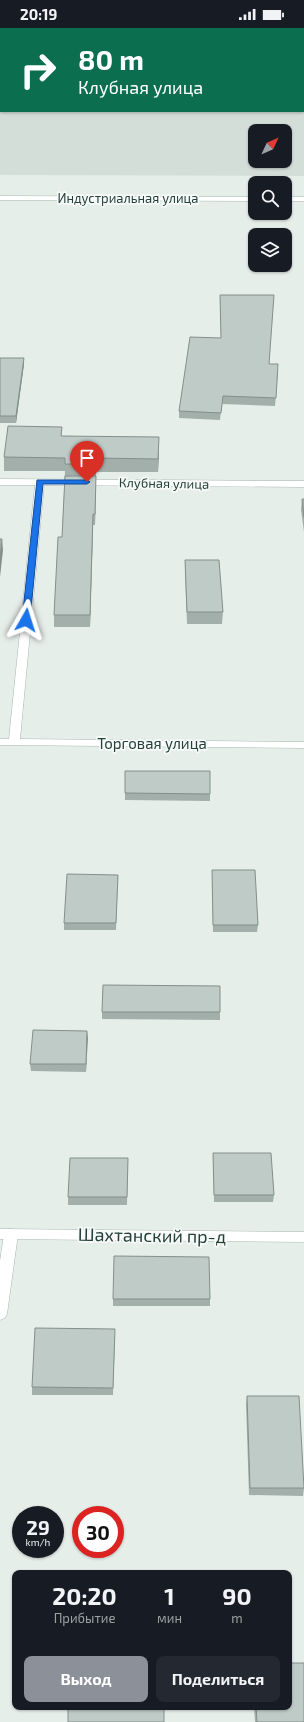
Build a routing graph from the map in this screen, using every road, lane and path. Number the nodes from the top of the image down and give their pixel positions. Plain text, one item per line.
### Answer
1 (0, 198) edge
2 (248, 199) edge
3 (292, 199) edge
4 (304, 199) edge
5 (0, 482) edge
6 (40, 482) junction
7 (304, 484) edge
8 (0, 742) edge
9 (14, 743) junction
10 (304, 745) edge
11 (6, 1234) edge
12 (304, 1237) edge
13 (0, 1314) edge

1 - 2 street, Индустриальная улица
3 - 4 street
5 - 6 street, Клубная улица
6 - 7 street, Клубная улица
6 - 9 street
8 - 9 street, Торговая улица
9 - 10 street, Торговая улица
11 - 12 street, Шахтанский пр-д
11 - 13 street

